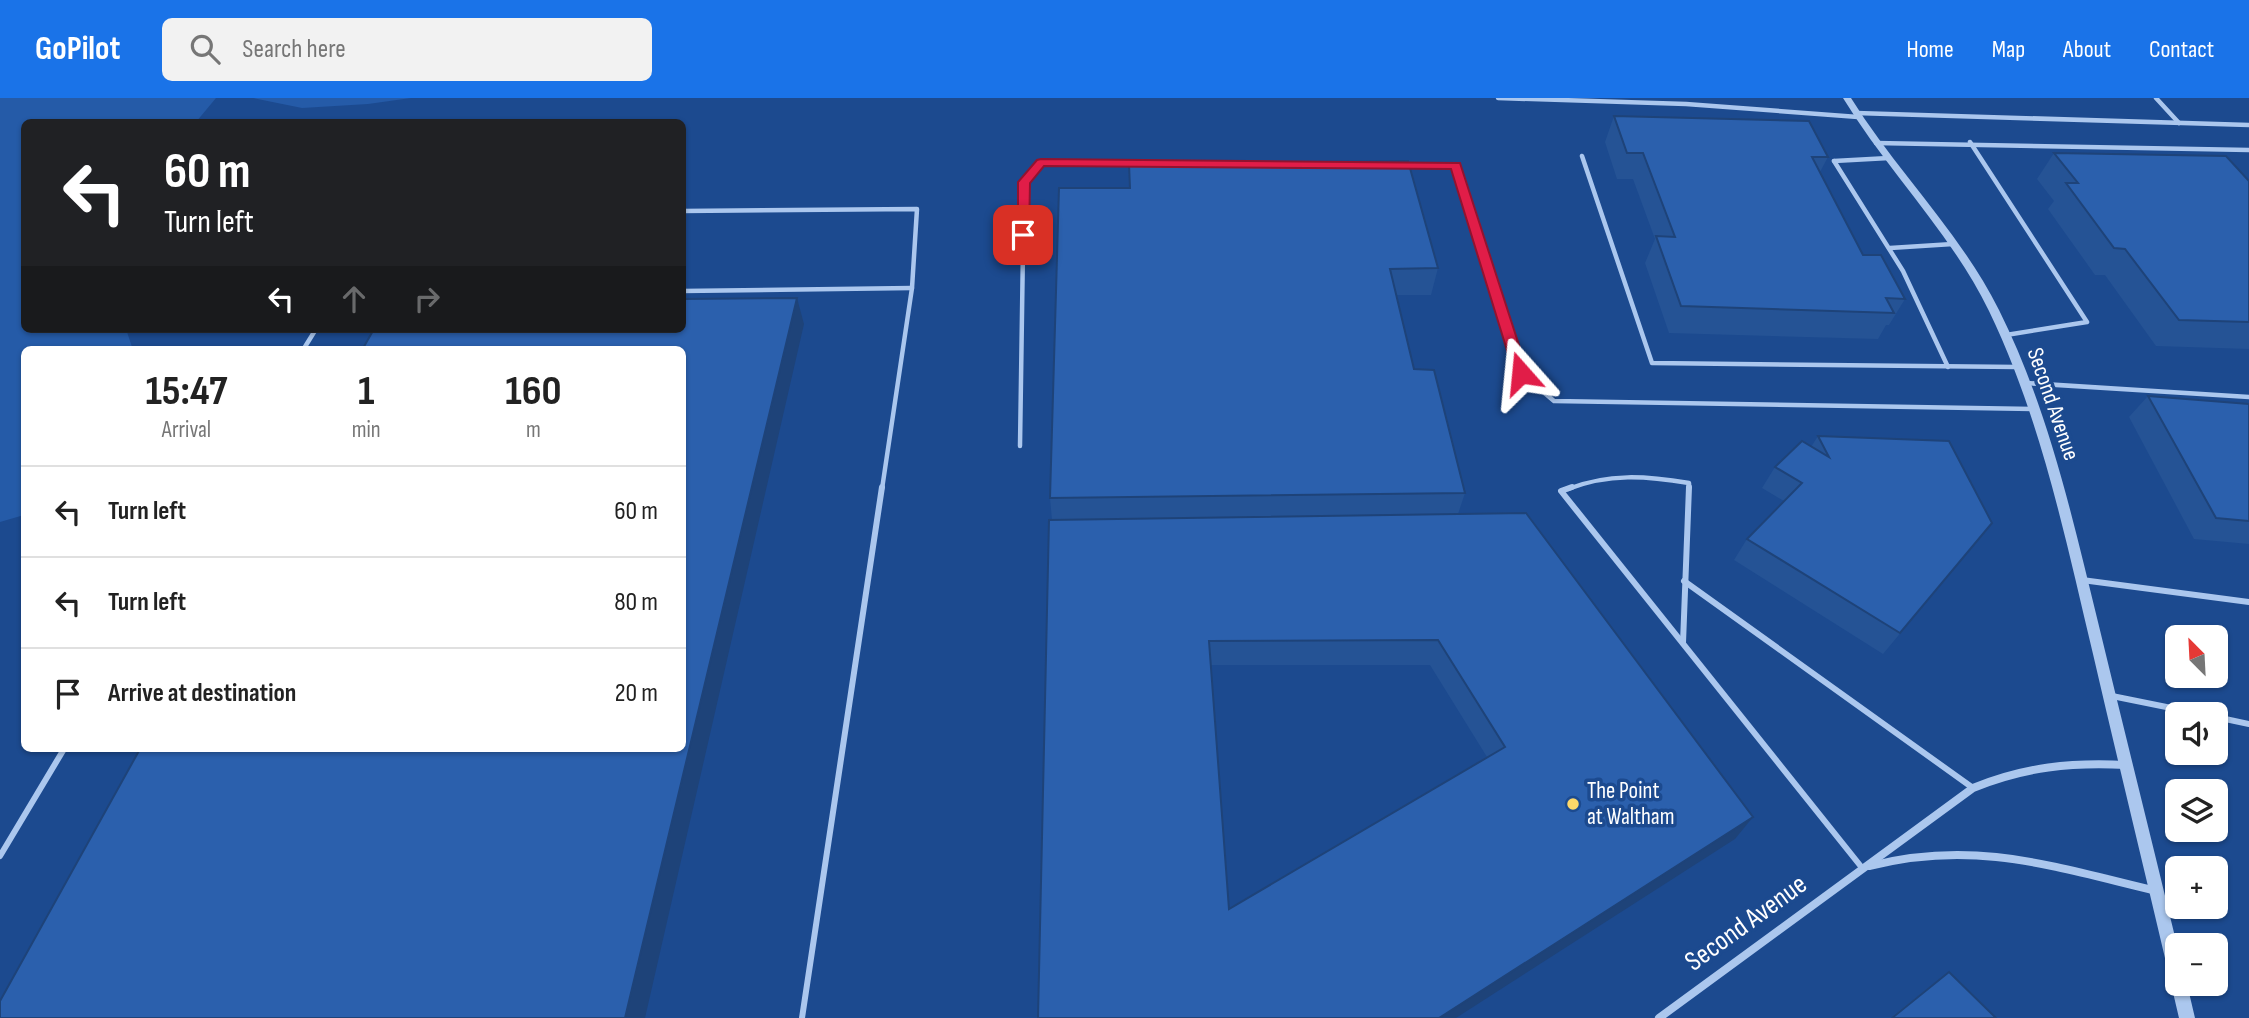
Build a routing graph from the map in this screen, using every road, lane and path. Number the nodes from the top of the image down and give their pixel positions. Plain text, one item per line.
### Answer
1 (1497, 98) edge
2 (1847, 98) edge
3 (2157, 98) edge
4 (1857, 115) junction
5 (2179, 123) junction
6 (2249, 125) edge
7 (1970, 142) junction
8 (1876, 143) junction
9 (2249, 150) edge
10 (1582, 156) dead end
11 (1888, 158) junction
12 (1166, 164) edge
13 (1401, 165) edge
14 (686, 211) edge
15 (1955, 244) junction
16 (1890, 248) junction
17 (912, 288) junction
18 (686, 291) edge
19 (2006, 335) junction
20 (1948, 367) junction
21 (2020, 367) junction
22 (2026, 383) junction
23 (2249, 397) edge
24 (2036, 409) junction
25 (1020, 446) dead end
26 (2082, 580) junction
27 (1684, 581) junction
28 (2249, 602) edge
29 (1683, 643) junction
30 (2109, 695) junction
31 (2165, 707) edge
32 (2228, 720) edge
33 (2249, 724) edge
34 (62, 752) edge
35 (2126, 765) junction
36 (1973, 788) junction
37 (0, 856) edge
38 (1863, 869) junction
39 (2157, 891) junction
40 (2167, 933) edge
41 (2182, 996) edge
42 (802, 1018) edge
43 (1659, 1018) edge
44 (2187, 1018) edge

1 - 4 lane
2 - 4 street, Second Avenue
3 - 5 lane
4 - 5 lane
4 - 8 street, Second Avenue
5 - 6 lane
7 - 8 lane
7 - 9 lane
7 - 19 lane
8 - 11 street, Second Avenue
10 - 20 lane
11 - 15 street, Second Avenue
11 - 16 lane
12 - 25 lane
13 - 24 lane
14 - 17 lane
15 - 16 lane
15 - 19 street, Second Avenue
16 - 20 lane
17 - 18 lane
17 - 42 lane
19 - 21 street, Second Avenue
20 - 21 lane
21 - 22 street, Second Avenue
22 - 23 lane
22 - 24 street, Second Avenue
24 - 26 street, Second Avenue
26 - 28 lane
26 - 30 street, Second Avenue
27 - 29 lane
27 - 29 lane
27 - 36 lane
29 - 38 lane
30 - 31 lane
30 - 35 street, Second Avenue
32 - 33 lane
34 - 37 lane
35 - 36 street, Second Avenue
35 - 39 street, Second Avenue
36 - 38 street, Second Avenue
38 - 39 street, Second Avenue
38 - 43 street, Second Avenue
39 - 40 street
41 - 44 street

